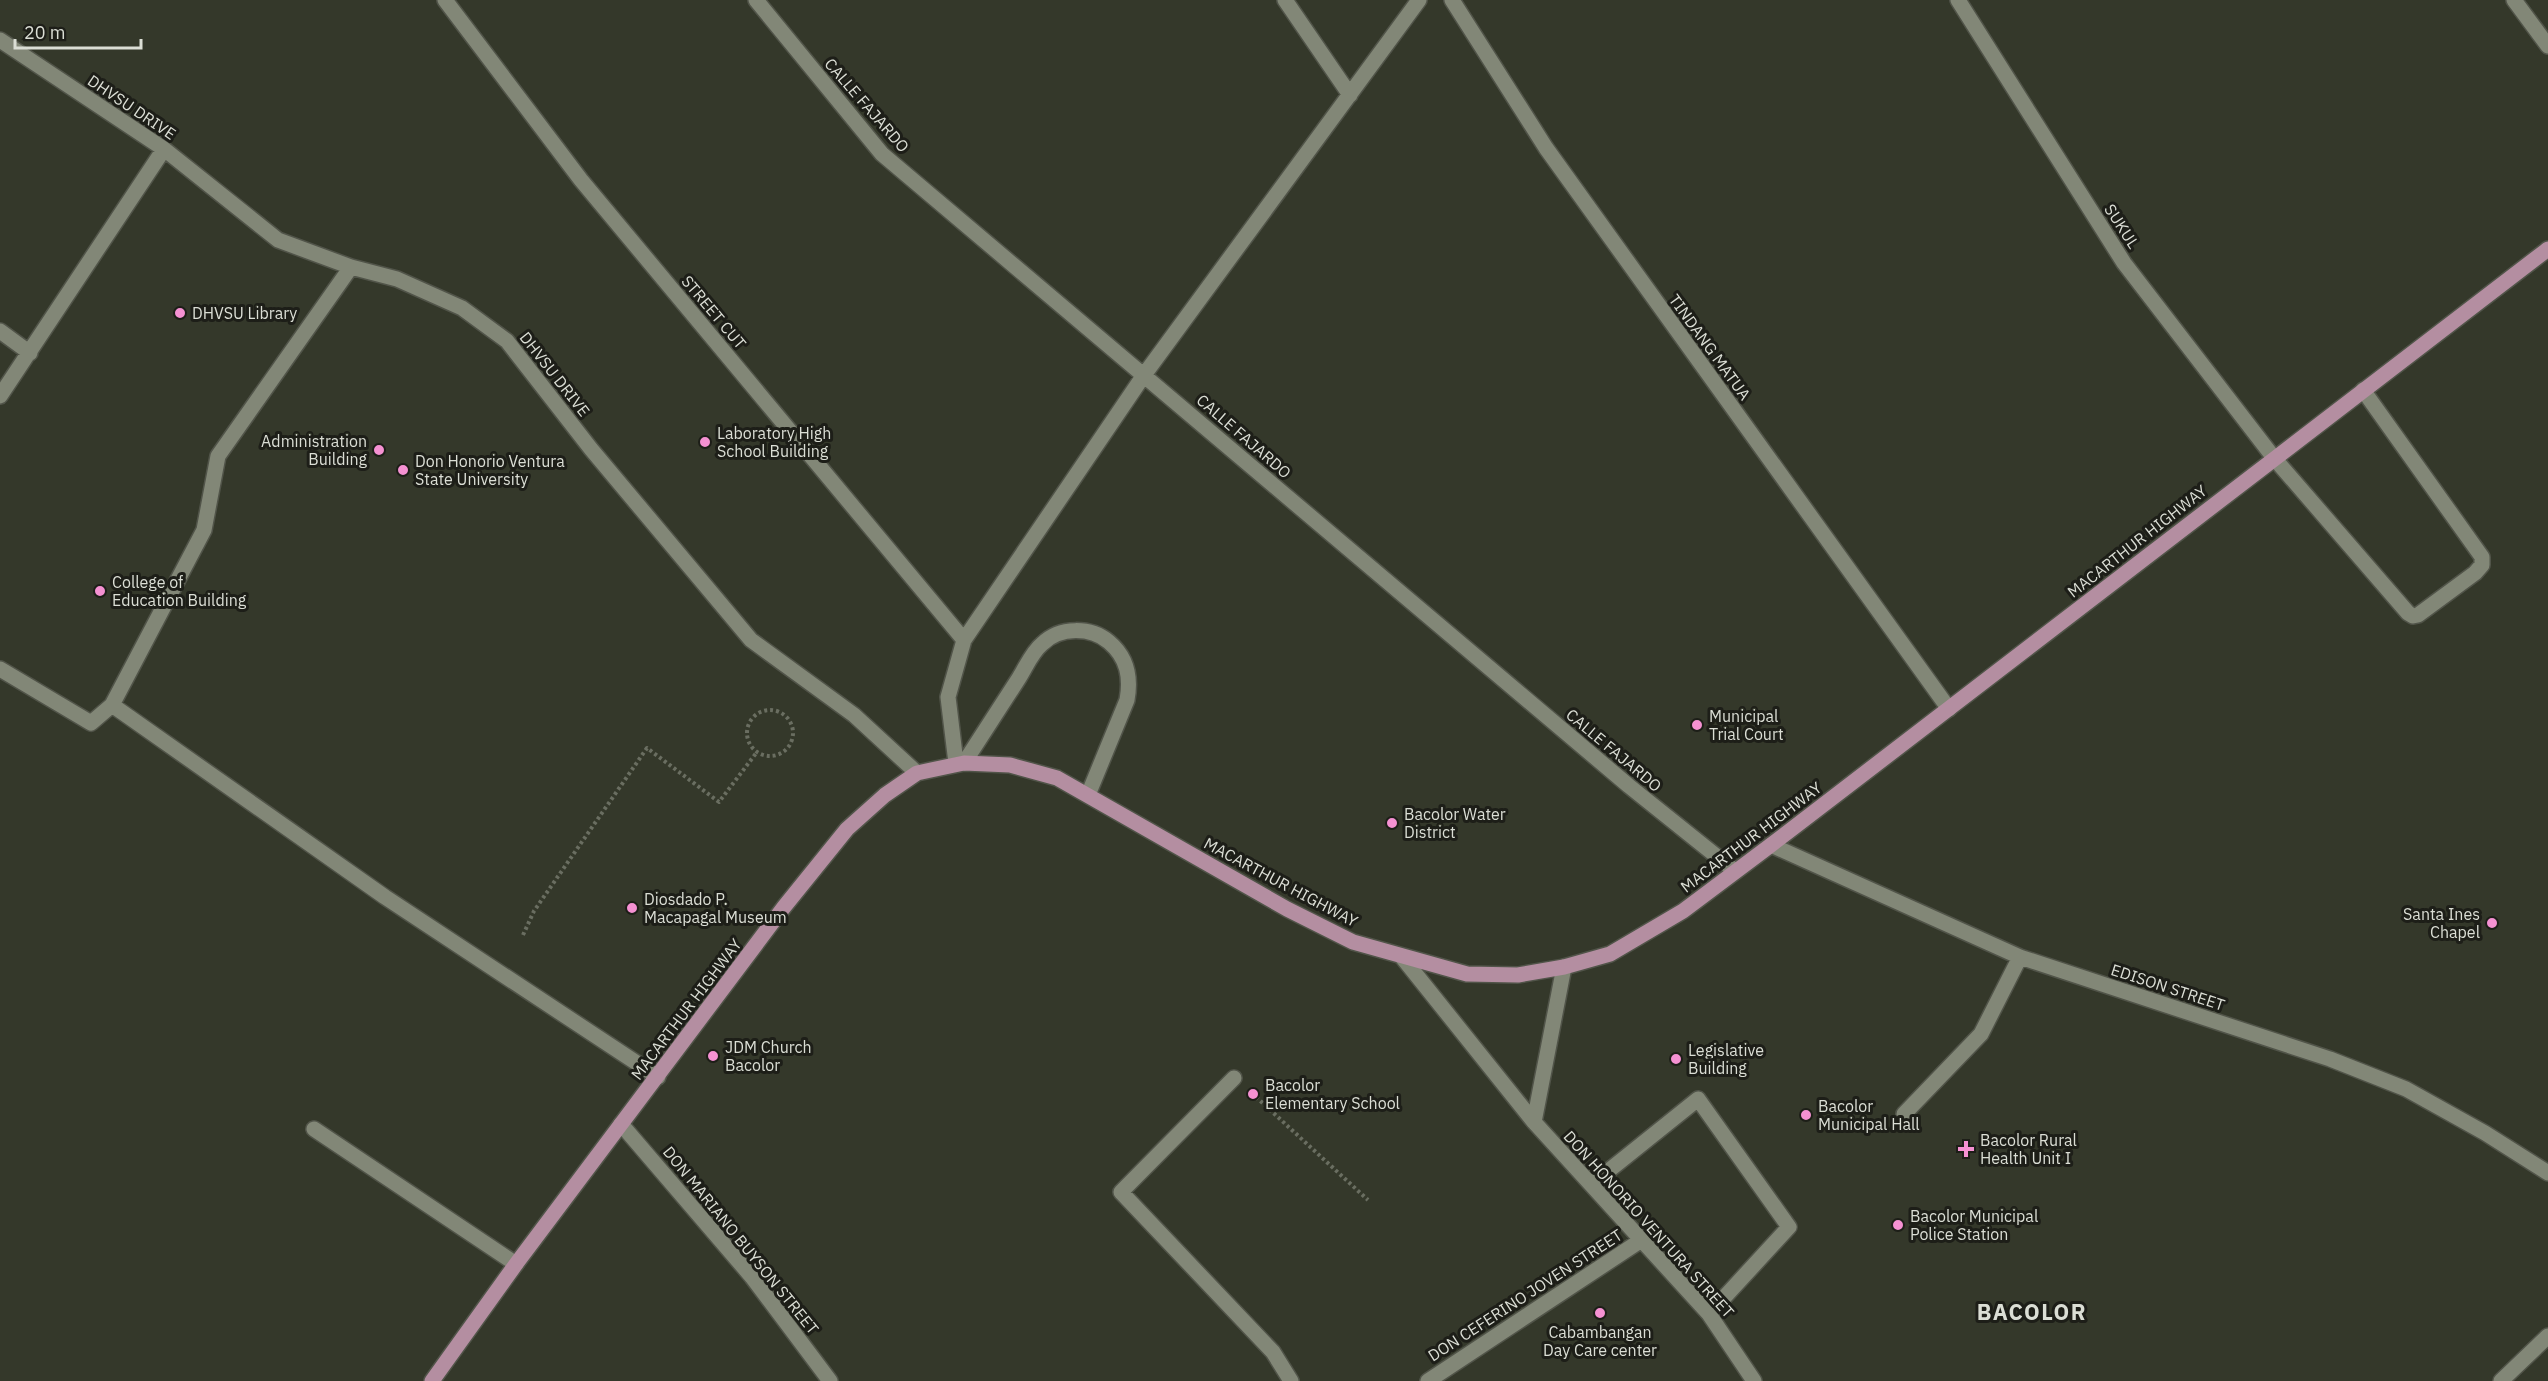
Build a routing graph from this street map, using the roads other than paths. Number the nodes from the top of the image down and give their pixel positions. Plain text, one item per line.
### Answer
1 (445, 0) edge
2 (756, 0) edge
3 (1285, 0) edge
4 (1419, 0) edge
5 (1452, 0) edge
6 (2514, 0) edge
7 (1961, 1) edge
8 (0, 40) edge
9 (2548, 46) edge
10 (1350, 95) junction
11 (164, 149) junction
12 (2548, 249) edge
13 (351, 267) junction
14 (0, 331) edge
15 (30, 353) junction
16 (1144, 375) junction
17 (2363, 390) junction
18 (0, 396) edge
19 (2274, 458) junction
20 (964, 640) junction
21 (0, 669) edge
22 (112, 705) junction
23 (1949, 709) junction
24 (960, 763) junction
25 (917, 773) junction
26 (1088, 795) junction
27 (1771, 845) junction
28 (1735, 872) junction
29 (1402, 957) junction
30 (2020, 957) junction
31 (1564, 967) junction
32 (658, 1077) junction
33 (1234, 1078) road end
34 (1904, 1114) dead end
35 (1534, 1122) junction
36 (621, 1124) junction
37 (314, 1129) dead end
38 (2548, 1173) edge
39 (1592, 1184) junction
40 (1643, 1239) junction
41 (516, 1264) junction
42 (1709, 1314) junction
43 (2548, 1336) edge
44 (432, 1381) edge
45 (830, 1381) edge
46 (1292, 1381) edge
47 (1428, 1381) edge
48 (1755, 1381) edge
49 (2501, 1381) edge

1 - 20 street, STREET CUT
2 - 16 street, CALLE FAJARDO
3 - 10 street
4 - 10 street
5 - 23 street, TINDANG MATUA
6 - 9 street
7 - 19 street, SUKUL
8 - 11 street, DHVSU DRIVE
10 - 16 street
11 - 13 street, DHVSU DRIVE
11 - 15 street
12 - 17 main road, MACARTHUR HIGHWAY
13 - 22 street
13 - 25 street, DHVSU DRIVE
14 - 15 street
15 - 18 street
16 - 20 street
16 - 28 street, CALLE FAJARDO
17 - 19 main road, MACARTHUR HIGHWAY
17 - 19 street, SUKUL
19 - 23 main road, MACARTHUR HIGHWAY
20 - 24 street
21 - 22 street
22 - 32 street
23 - 27 main road, MACARTHUR HIGHWAY
24 - 25 main road, MACARTHUR HIGHWAY
24 - 26 main road, MACARTHUR HIGHWAY
24 - 26 street
25 - 32 main road, MACARTHUR HIGHWAY
26 - 29 main road, MACARTHUR HIGHWAY
27 - 28 main road, MACARTHUR HIGHWAY
27 - 30 street, EDISON STREET
28 - 31 main road, MACARTHUR HIGHWAY
29 - 31 main road, MACARTHUR HIGHWAY
29 - 35 street, DON HONORIO VENTURA STREET
30 - 34 street
30 - 38 street, EDISON STREET
31 - 35 street
32 - 36 main road, MACARTHUR HIGHWAY
33 - 46 street
35 - 39 street, DON HONORIO VENTURA STREET
36 - 41 main road, MACARTHUR HIGHWAY
36 - 45 street, DON MARIANO BUYSON STREET
37 - 41 street
39 - 40 street, DON HONORIO VENTURA STREET
39 - 42 street
40 - 42 street, DON HONORIO VENTURA STREET
40 - 47 street, DON CEFERINO JOVEN STREET
41 - 44 main road, MACARTHUR HIGHWAY
42 - 48 street, DON HONORIO VENTURA STREET
43 - 49 street

